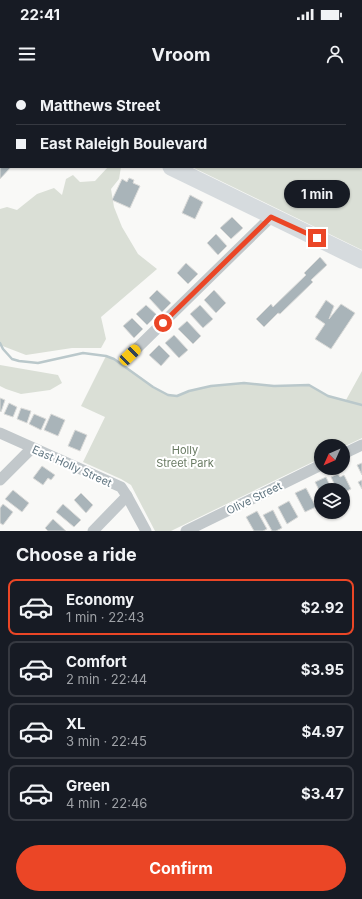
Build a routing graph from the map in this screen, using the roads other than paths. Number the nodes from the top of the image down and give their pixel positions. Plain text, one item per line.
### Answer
1 (173, 168) edge
2 (271, 217) junction
3 (362, 260) edge
4 (130, 355) dead end
5 (0, 433) edge
6 (362, 445) edge
7 (32, 448) junction
8 (350, 451) edge
9 (314, 468) edge
10 (0, 480) edge
11 (127, 496) junction
12 (93, 531) edge
13 (146, 531) edge
14 (186, 531) edge

1 - 2 main road
2 - 3 main road
2 - 4 street
5 - 7 street, East Holly Street
6 - 8 street
7 - 10 street
7 - 11 street, East Holly Street
9 - 14 street, Olive Street
11 - 12 street
11 - 13 street, East Holly Street

